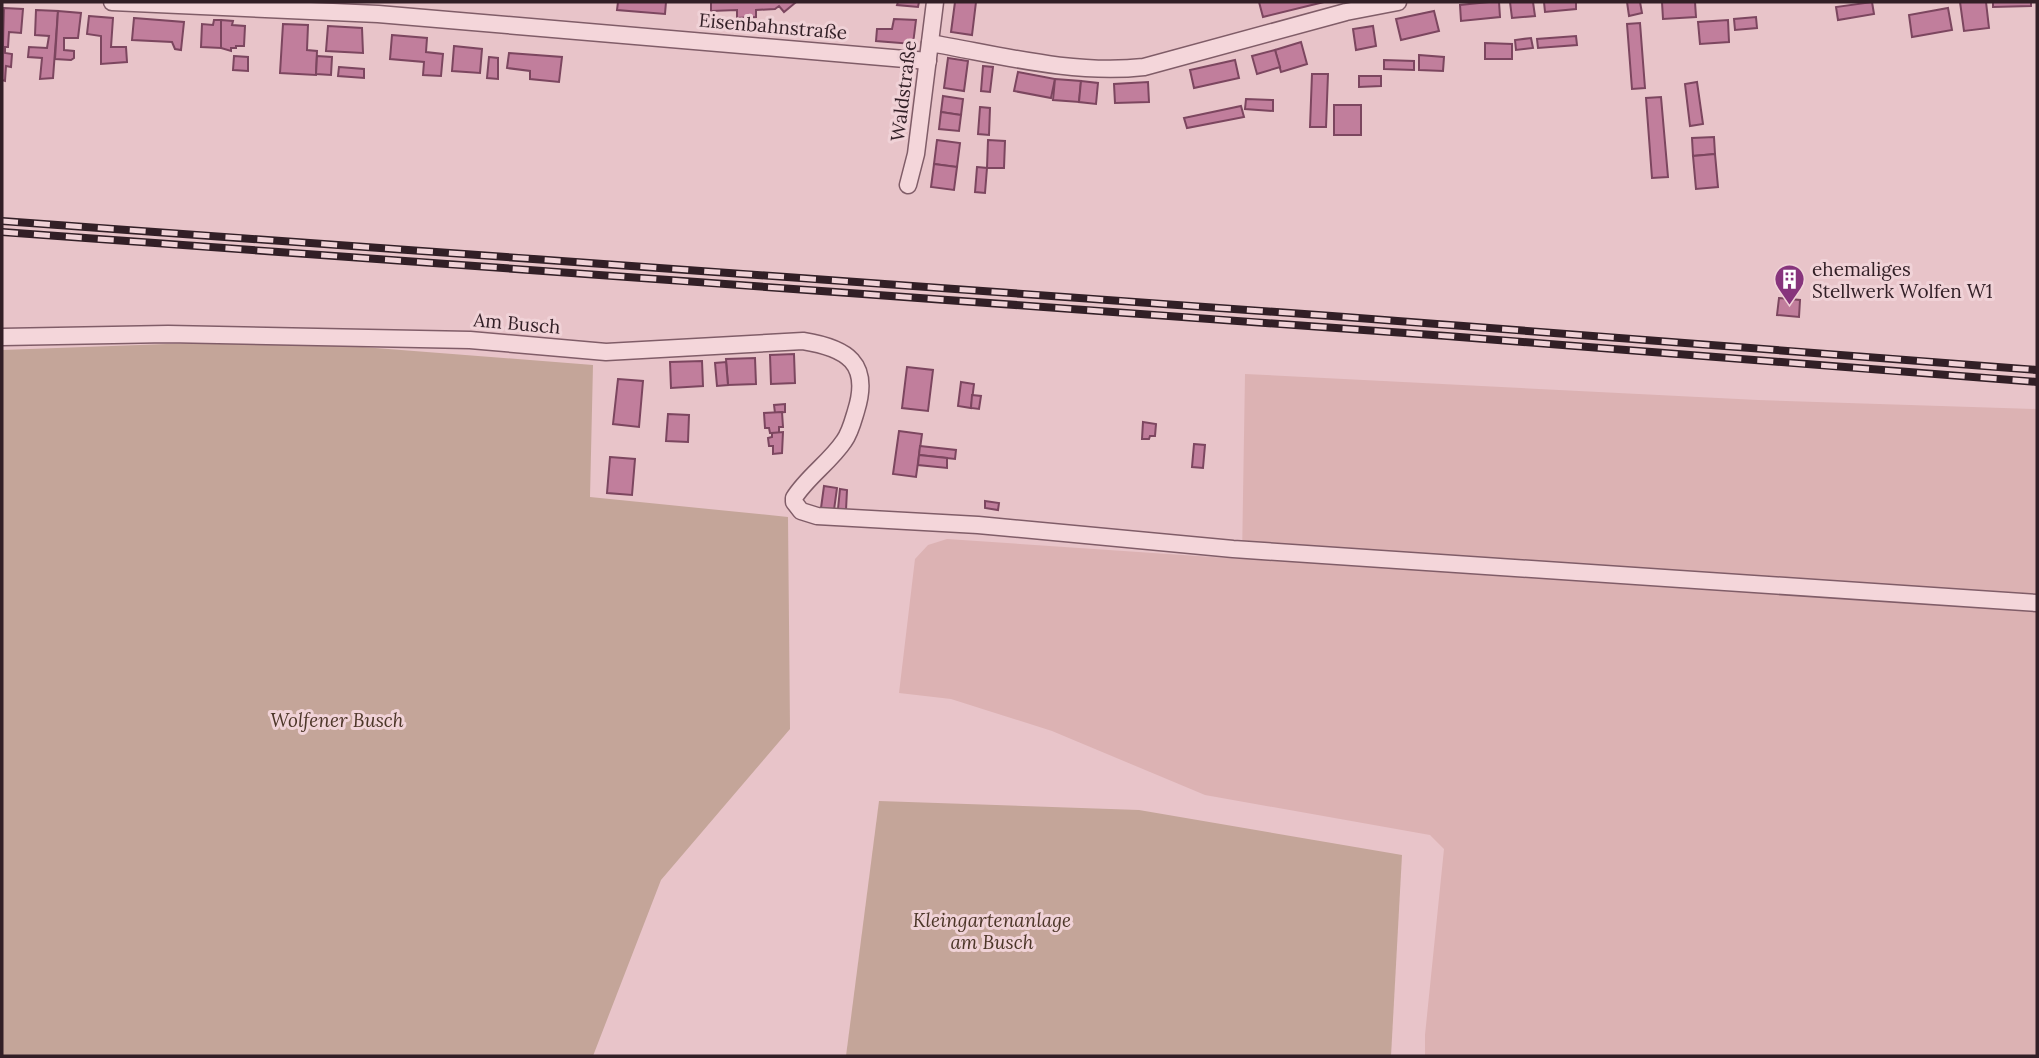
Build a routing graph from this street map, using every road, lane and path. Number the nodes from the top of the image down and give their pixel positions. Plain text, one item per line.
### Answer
1 (112, 2) edge
2 (935, 2) edge
3 (1398, 2) edge
4 (269, 6) edge
5 (930, 43) junction
6 (928, 61) junction
7 (908, 186) dead end
8 (2, 337) edge
9 (2037, 603) edge

1 - 4 street, Eisenbahnstraße
2 - 5 street, Waldstraße
3 - 5 street
4 - 6 street, Eisenbahnstraße
5 - 6 street, Waldstraße
6 - 7 street, Waldstraße
8 - 9 street, Am Busch

